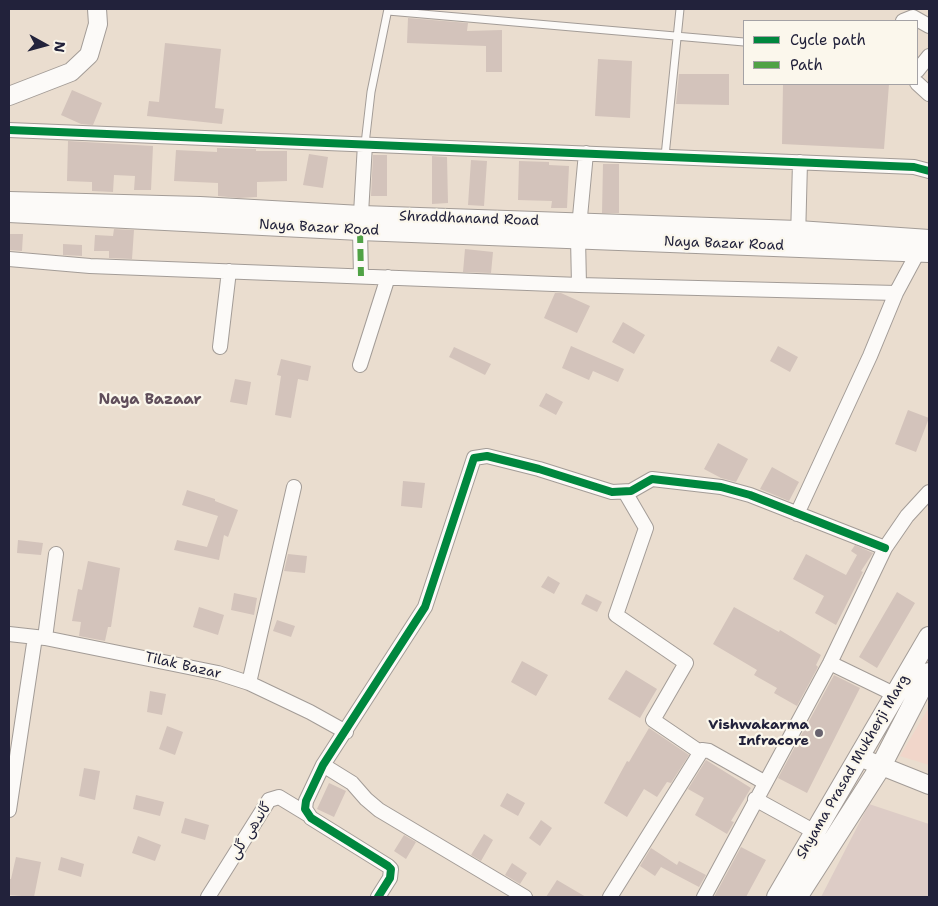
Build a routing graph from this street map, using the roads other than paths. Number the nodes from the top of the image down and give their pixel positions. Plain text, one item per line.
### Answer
1 (680, 9) edge
2 (388, 10) edge
3 (97, 16) edge
4 (906, 20) edge
5 (929, 26) edge
6 (677, 35) junction
7 (743, 42) edge
8 (929, 56) edge
9 (918, 70) edge
10 (918, 84) edge
11 (929, 94) edge
12 (9, 96) edge
13 (9, 130) edge
14 (365, 144) junction
15 (586, 153) junction
16 (665, 156) junction
17 (800, 162) junction
18 (929, 171) edge
19 (9, 201) edge
20 (9, 214) edge
21 (361, 223) junction
22 (579, 230) junction
23 (798, 239) junction
24 (926, 248) edge
25 (9, 259) edge
26 (229, 271) junction
27 (361, 276) junction
28 (388, 277) junction
29 (579, 284) junction
30 (896, 293) junction
31 (220, 347) dead end
32 (360, 365) dead end
33 (294, 487) dead end
34 (625, 492) junction
35 (929, 492) edge
36 (797, 514) junction
37 (885, 548) junction
38 (56, 554) dead end
39 (9, 634) edge
40 (40, 637) junction
41 (929, 637) edge
42 (830, 662) junction
43 (925, 676) edge
44 (249, 683) junction
45 (894, 694) junction
46 (346, 732) junction
47 (700, 752) junction
48 (859, 757) junction
49 (323, 766) junction
50 (881, 766) junction
51 (764, 782) junction
52 (929, 785) edge
53 (755, 799) junction
54 (9, 810) edge
55 (307, 814) junction
56 (815, 832) junction
57 (208, 897) edge
58 (378, 897) edge
59 (525, 897) edge
60 (610, 897) edge
61 (704, 897) edge
62 (777, 897) edge
63 (797, 897) edge

1 - 6 lane
2 - 6 lane
2 - 14 lane
3 - 12 street
4 - 5 street
6 - 7 lane
6 - 16 lane
8 - 9 street
10 - 11 street
13 - 14 street
14 - 15 street
14 - 21 street
15 - 16 street
15 - 22 street
16 - 17 street
17 - 18 street
17 - 23 street
19 - 21 street
20 - 21 street, Naya Bazar Road
21 - 22 street, Naya Bazar Road
21 - 27 street
22 - 23 street, Naya Bazar Road
22 - 29 street
23 - 24 street, Naya Bazar Road
24 - 30 street
25 - 26 street
26 - 27 street
26 - 31 street
27 - 28 street
28 - 29 street
28 - 32 street
29 - 30 street
30 - 36 street
33 - 44 street
34 - 36 street
34 - 46 street
34 - 47 street
35 - 37 street
36 - 37 street
37 - 42 street
38 - 40 street
39 - 40 street, Tilak Bazar
40 - 44 street, Tilak Bazar
40 - 54 street
41 - 43 main road, Shyama Prasad Mukherji Marg
42 - 45 street
42 - 51 street
43 - 45 main road, Shyama Prasad Mukherji Marg
43 - 50 main road, Shyama Prasad Mukherji Marg
44 - 46 street, Tilak Bazar
45 - 48 main road, Shyama Prasad Mukherji Marg
46 - 49 street
47 - 51 street
47 - 60 street
48 - 50 street
48 - 56 main road, Shyama Prasad Mukherji Marg
49 - 55 street
49 - 59 street
50 - 52 street
50 - 63 main road, Shyama Prasad Mukherji Marg
51 - 53 street
53 - 56 street
53 - 61 street
55 - 57 street, گاندھی گلی
55 - 58 street, گاندھی گلی
56 - 62 main road, Shyama Prasad Mukherji Marg

